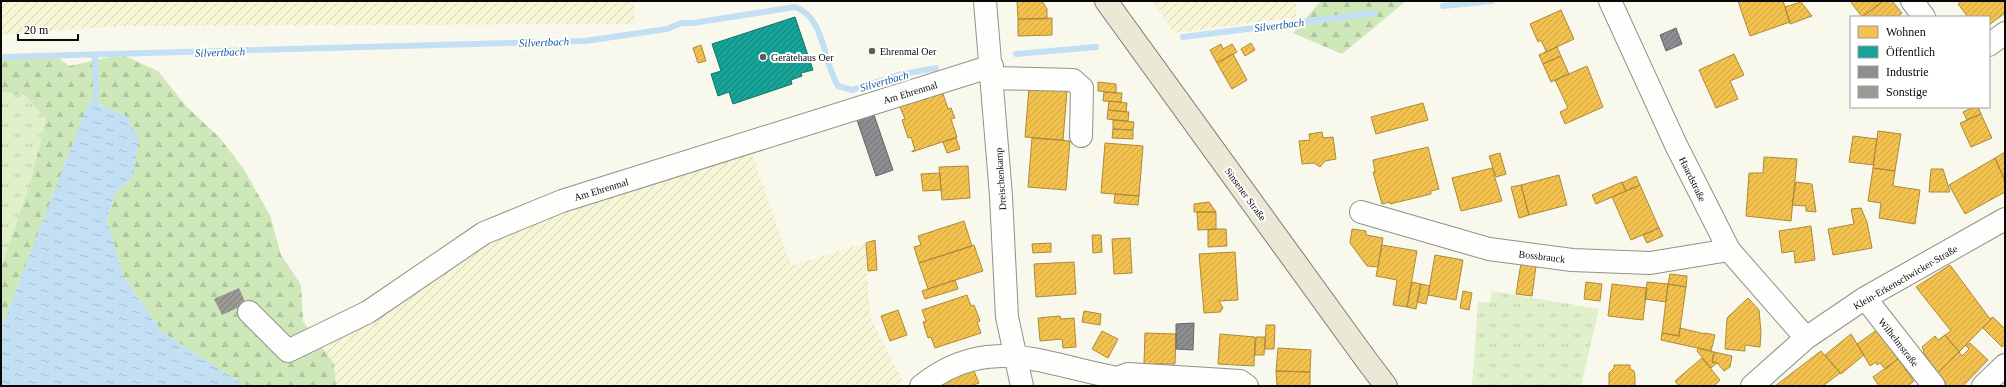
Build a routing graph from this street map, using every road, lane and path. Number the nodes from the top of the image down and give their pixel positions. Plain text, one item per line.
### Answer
1 (986, 1) edge
2 (1106, 1) edge
3 (1610, 1) edge
4 (1912, 1) edge
5 (1923, 16) edge
6 (2005, 33) edge
7 (1990, 44) edge
8 (992, 72) junction
9 (1081, 136) dead end
10 (1361, 212) dead end
11 (2005, 219) edge
12 (1728, 250) junction
13 (1865, 298) junction
14 (249, 312) dead end
15 (1806, 338) junction
16 (1015, 356) junction
17 (2005, 366) edge
18 (921, 386) edge
19 (1022, 386) edge
20 (1247, 386) edge
21 (1386, 386) edge
22 (1752, 386) edge
23 (1934, 386) edge
24 (1983, 386) edge

1 - 8 street, Dreischenkamp
2 - 21 main road, Sinsener Straße
3 - 12 street, Haardstraße
4 - 5 street
6 - 7 street
8 - 9 street
8 - 14 street, Am Ehrenmal
8 - 16 street, Dreischenkamp
10 - 12 street, Bossbrauck
11 - 13 street, Klein-Erkenschwicker-Straße
12 - 15 street, Haardstraße
13 - 15 street, Klein-Erkenschwicker-Straße
13 - 23 street, Wilhelmstraße
15 - 22 street, Klein-Erkenschwicker-Straße
16 - 18 street
16 - 19 street, Dreischenkamp
16 - 20 street
17 - 24 street

